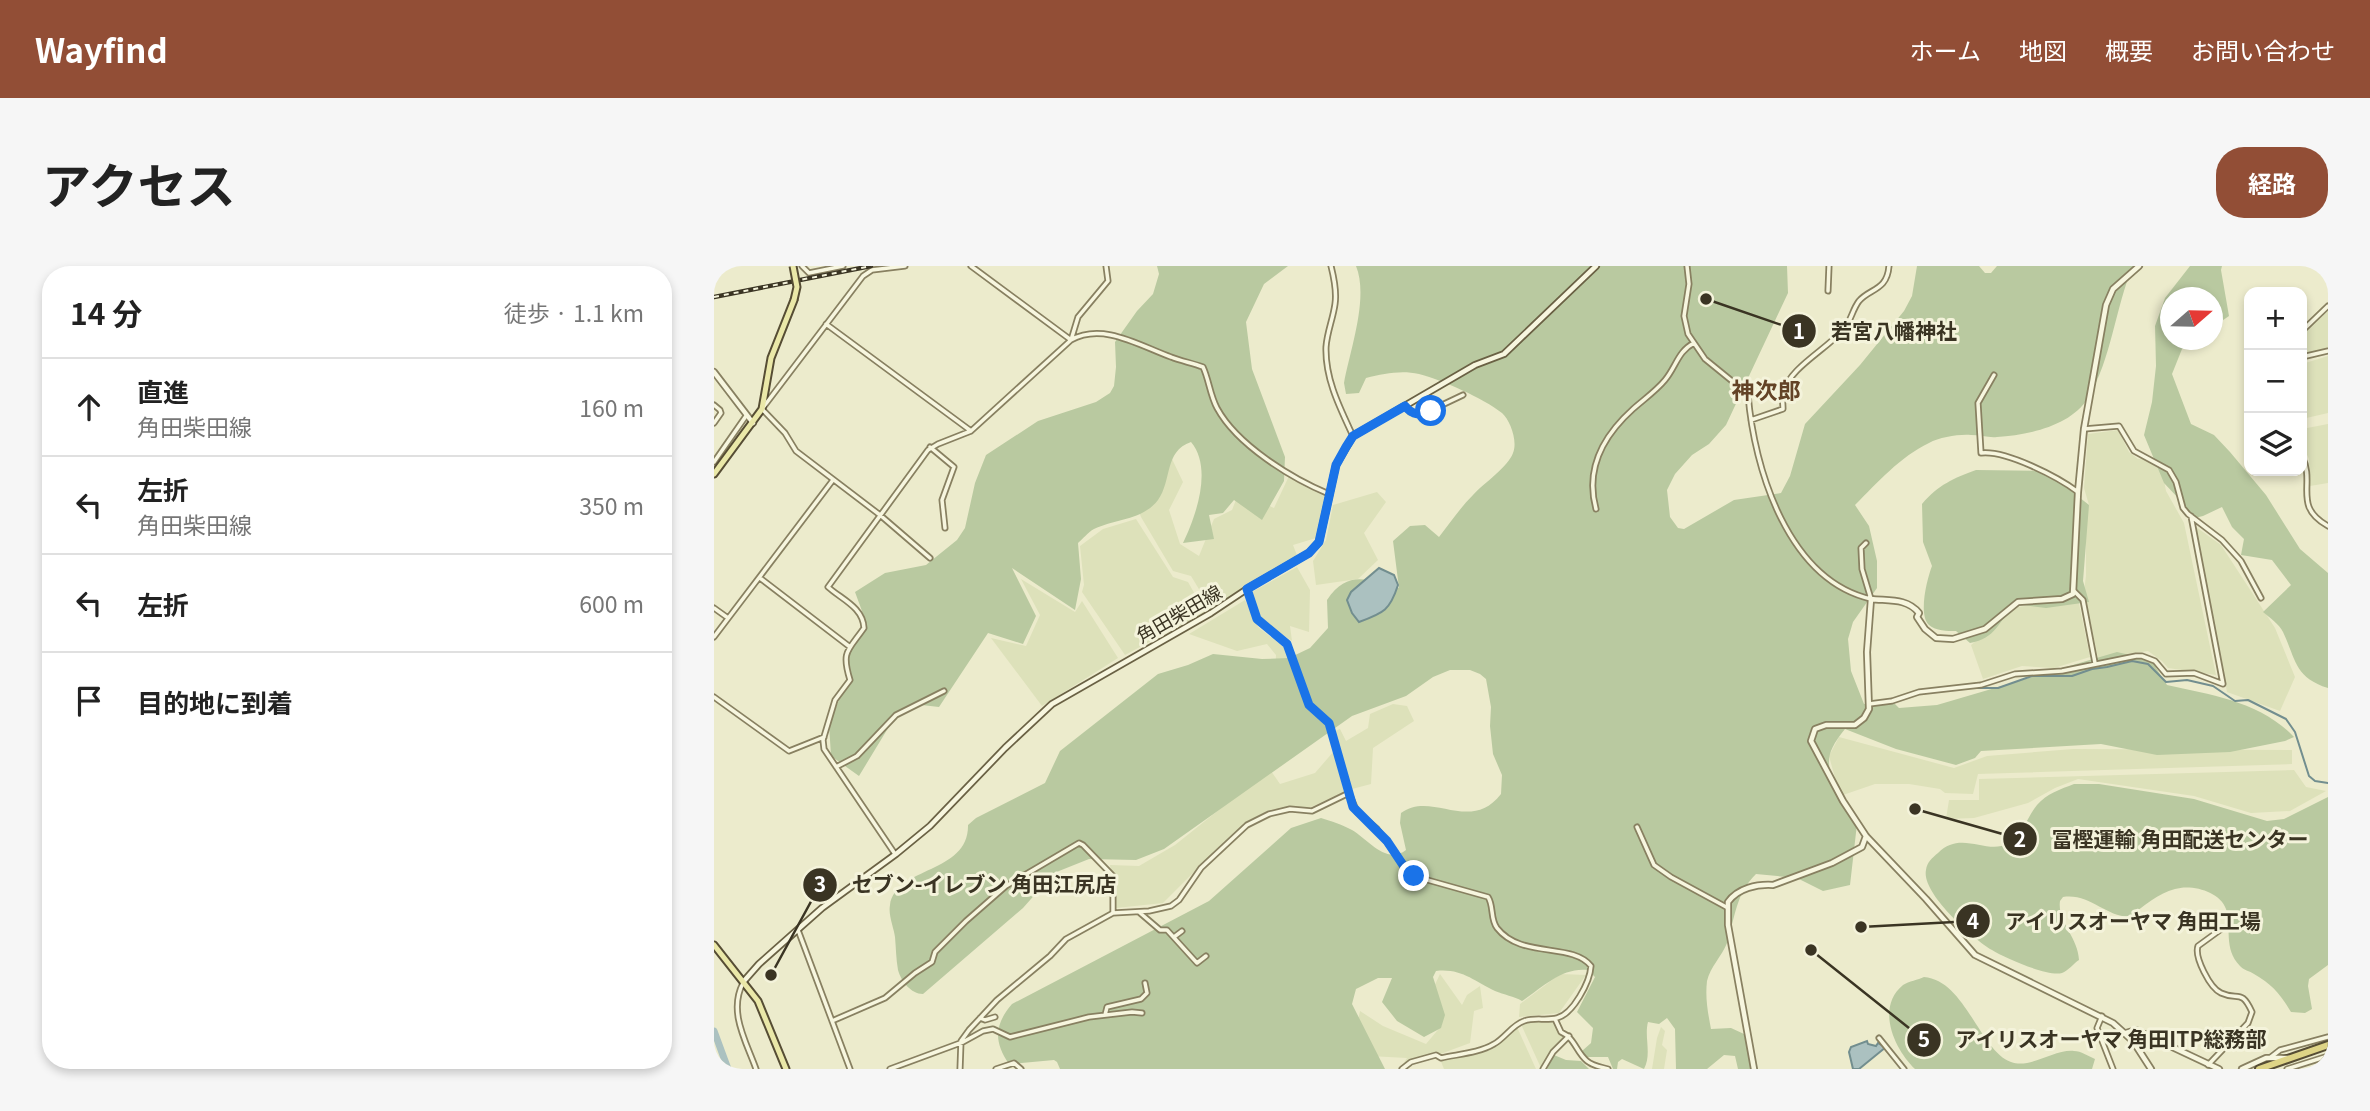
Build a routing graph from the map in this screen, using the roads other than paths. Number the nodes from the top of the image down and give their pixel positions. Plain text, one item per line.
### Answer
1 (793, 266) edge
2 (802, 266) edge
3 (843, 266) edge
4 (905, 266) edge
5 (971, 266) edge
6 (1106, 266) edge
7 (1331, 266) edge
8 (1596, 266) edge
9 (1687, 266) edge
10 (1829, 266) edge
11 (1889, 266) edge
12 (2139, 266) edge
13 (1828, 291) dead end
14 (2328, 306) edge
15 (826, 324) junction
16 (2307, 326) edge
17 (1070, 340) junction
18 (1694, 343) junction
19 (2328, 351) edge
20 (2307, 356) edge
21 (714, 372) edge
22 (1994, 375) dead end
23 (1463, 395) dead end
24 (714, 405) edge
25 (1405, 406) junction
26 (762, 409) junction
27 (750, 420) junction
28 (1751, 420) junction
29 (714, 423) edge
30 (2084, 429) junction
31 (971, 431) junction
32 (1353, 436) junction
33 (930, 447) junction
34 (714, 448) edge
35 (721, 453) junction
36 (714, 462) edge
37 (2307, 470) edge
38 (714, 474) edge
39 (832, 480) junction
40 (2078, 492) junction
41 (1329, 494) junction
42 (1596, 509) dead end
43 (880, 515) junction
44 (2191, 516) junction
45 (2328, 526) edge
46 (945, 528) dead end
47 (1866, 543) dead end
48 (930, 558) dead end
49 (760, 578) junction
50 (1247, 589) junction
51 (2074, 591) junction
52 (2261, 598) dead end
53 (1871, 599) junction
54 (714, 608) edge
55 (728, 618) junction
56 (714, 637) edge
57 (850, 647) junction
58 (2095, 663) junction
59 (944, 691) dead end
60 (714, 697) edge
61 (1869, 704) junction
62 (825, 736) junction
63 (836, 767) junction
64 (1349, 793) junction
65 (1637, 827) dead end
66 (1866, 836) junction
67 (895, 854) junction
68 (1728, 908) junction
69 (1139, 912) junction
70 (1113, 913) junction
71 (798, 929) junction
72 (2220, 930) dead end
73 (1182, 931) dead end
74 (1174, 937) junction
75 (714, 945) edge
76 (1206, 957) dead end
77 (744, 981) junction
78 (1145, 983) dead end
79 (1142, 1013) dead end
80 (1105, 1015) junction
81 (2102, 1016) junction
82 (995, 1017) dead end
83 (980, 1018) junction
84 (1555, 1019) junction
85 (832, 1021) junction
86 (2126, 1033) junction
87 (1569, 1036) junction
88 (1879, 1038) dead end
89 (2328, 1038) edge
90 (961, 1041) junction
91 (2328, 1045) edge
92 (2328, 1056) edge
93 (2271, 1057) junction
94 (2290, 1058) junction
95 (2208, 1065) junction
96 (756, 1069) edge
97 (786, 1069) edge
98 (850, 1069) edge
99 (890, 1069) edge
100 (960, 1069) edge
101 (996, 1069) edge
102 (1021, 1069) edge
103 (1402, 1069) edge
104 (1543, 1069) edge
105 (1608, 1069) edge
106 (1755, 1069) edge
107 (1904, 1069) edge
108 (2113, 1069) edge
109 (2151, 1069) edge
110 (2219, 1069) edge
111 (2242, 1069) edge
112 (2261, 1069) edge
113 (2287, 1069) edge

1 - 26 main road, bridge
2 - 3 street
4 - 15 street
5 - 17 street
6 - 17 street
7 - 32 street
8 - 25 street
9 - 18 street
10 - 13 street
11 - 28 street
12 - 30 street
14 - 16 street
15 - 26 street
15 - 31 street
17 - 31 street
17 - 41 street
18 - 28 street
18 - 42 street
19 - 20 street
21 - 27 street
22 - 40 street
23 - 25 street
24 - 29 street
25 - 32 street
26 - 27 main road
26 - 39 street
27 - 35 street
27 - 38 main road
28 - 53 street
30 - 40 street
30 - 44 street
31 - 33 street
32 - 41 street, 角田柴田線
33 - 43 street
33 - 46 street
34 - 35 street
35 - 36 street
37 - 45 street
39 - 43 street
39 - 49 street
40 - 51 street
41 - 50 street, 角田柴田線
43 - 48 street
43 - 57 street
44 - 52 street
44 - 58 street
47 - 53 street
49 - 55 street
49 - 57 street
50 - 64 street
50 - 67 street, 角田柴田線
51 - 53 street
51 - 58 street
53 - 61 street
54 - 55 street
55 - 56 street
57 - 62 street
58 - 61 street
59 - 63 street
60 - 62 street
61 - 66 street
62 - 63 street
63 - 67 street
64 - 69 street
64 - 84 street
65 - 68 street
66 - 68 street
66 - 81 street
67 - 71 street, 角田柴田線
68 - 106 street
69 - 70 street
69 - 74 street
70 - 83 street
70 - 85 street
71 - 77 street, 角田柴田線
71 - 85 street
72 - 95 street
73 - 74 street
74 - 76 street
75 - 77 main road
77 - 96 street
77 - 97 main road
78 - 80 street
79 - 80 street
80 - 90 street
81 - 86 street
81 - 108 street
82 - 83 street
83 - 90 street
84 - 87 street
84 - 103 street
85 - 98 street
86 - 95 street
86 - 109 street
87 - 104 street
87 - 105 street
88 - 107 street
89 - 93 street
90 - 99 street
90 - 100 street
91 - 94 highway
92 - 113 street
93 - 94 street
93 - 111 street
93 - 112 street
94 - 112 highway
95 - 110 street
101 - 102 street

